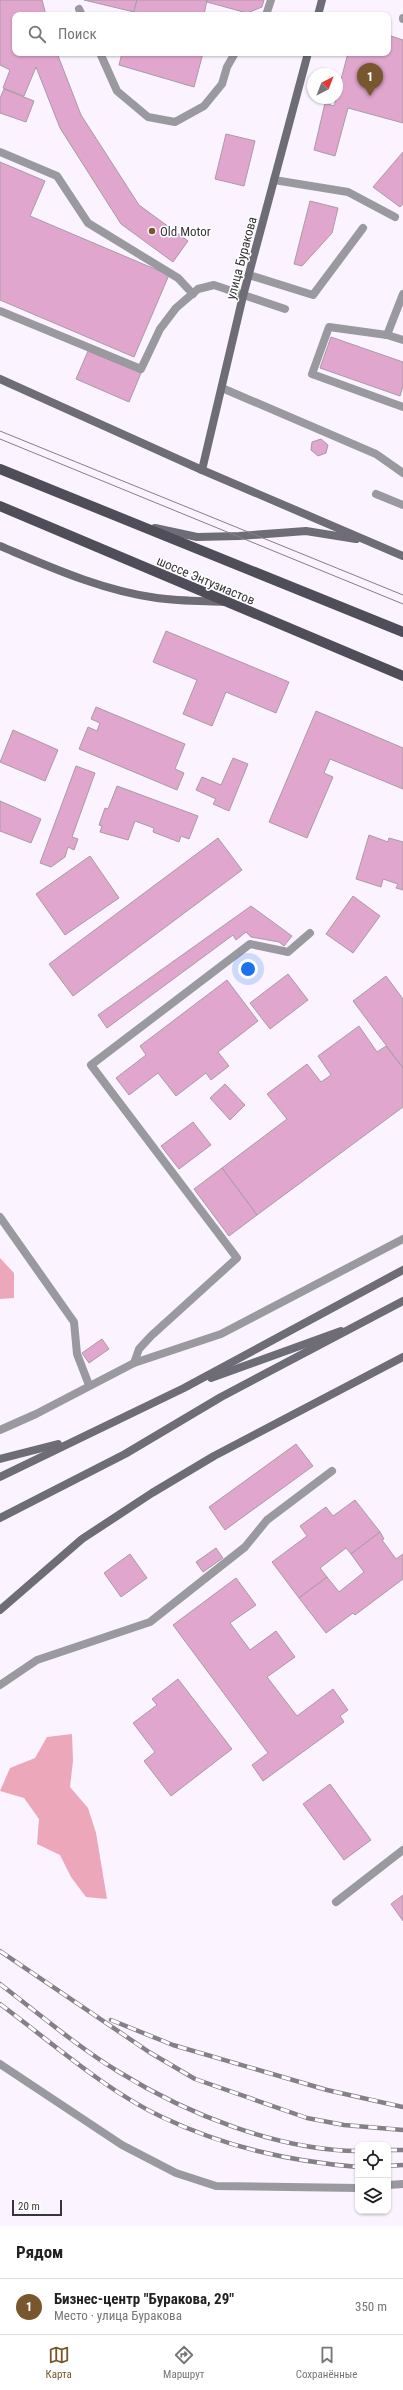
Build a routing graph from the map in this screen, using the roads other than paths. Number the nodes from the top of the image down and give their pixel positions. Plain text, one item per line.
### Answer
1 (271, 0) edge
2 (322, 0) edge
3 (267, 12) edge
4 (319, 12) edge
5 (101, 56) edge
6 (232, 56) edge
7 (307, 56) edge
8 (0, 152) edge
9 (274, 180) junction
10 (395, 217) dead end
11 (363, 228) dead end
12 (249, 275) junction
13 (192, 294) junction
14 (403, 294) edge
15 (243, 296) junction
16 (285, 309) dead end
17 (0, 311) edge
18 (387, 335) junction
19 (403, 340) edge
20 (0, 379) edge
21 (222, 388) junction
22 (403, 407) edge
23 (0, 468) edge
24 (202, 470) junction
25 (403, 473) edge
26 (376, 494) dead end
27 (403, 505) edge
28 (0, 506) edge
29 (139, 525) junction
30 (369, 541) junction
31 (0, 546) edge
32 (403, 556) edge
33 (225, 602) junction
34 (403, 632) edge
35 (403, 676) edge
36 (310, 933) dead end
37 (0, 1217) edge
38 (403, 1239) edge
39 (403, 1270) edge
40 (403, 1301) edge
41 (372, 1320) junction
42 (403, 1357) edge
43 (134, 1362) junction
44 (89, 1386) junction
45 (184, 1388) junction
46 (0, 1430) edge
47 (78, 1438) junction
48 (0, 1459) edge
49 (332, 1471) dead end
50 (0, 1477) edge
51 (0, 1518) edge
52 (1, 1609) edge
53 (0, 1685) edge
54 (403, 1850) edge
55 (336, 1902) dead end
56 (0, 2064) edge
57 (403, 2184) edge
58 (391, 2185) edge
59 (355, 2188) edge

1 - 3 lane
2 - 4 main road
5 - 6 lane
7 - 9 main road, улица Буракова
8 - 13 lane
9 - 10 lane
9 - 12 main road, улица Буракова
11 - 12 lane
12 - 15 main road, улица Буракова
13 - 15 lane
13 - 17 lane
14 - 18 lane
15 - 16 lane
15 - 21 main road, улица Буракова
18 - 19 lane
18 - 22 lane
20 - 24 main road
21 - 24 main road, улица Буракова
21 - 25 lane
23 - 29 main road, шоссе Энтузиастов
24 - 30 main road
26 - 27 lane
28 - 33 main road, шоссе Энтузиастов
29 - 30 main road
29 - 34 main road, шоссе Энтузиастов
30 - 32 main road
31 - 33 main road
33 - 35 main road, шоссе Энтузиастов
36 - 43 lane
37 - 44 lane
38 - 43 lane
39 - 45 main road
40 - 41 main road
41 - 45 main road
41 - 51 main road
42 - 52 main road
43 - 44 lane
44 - 46 lane
45 - 47 main road
47 - 48 main road
47 - 50 main road
49 - 53 lane
54 - 55 lane
56 - 59 lane
57 - 58 lane

